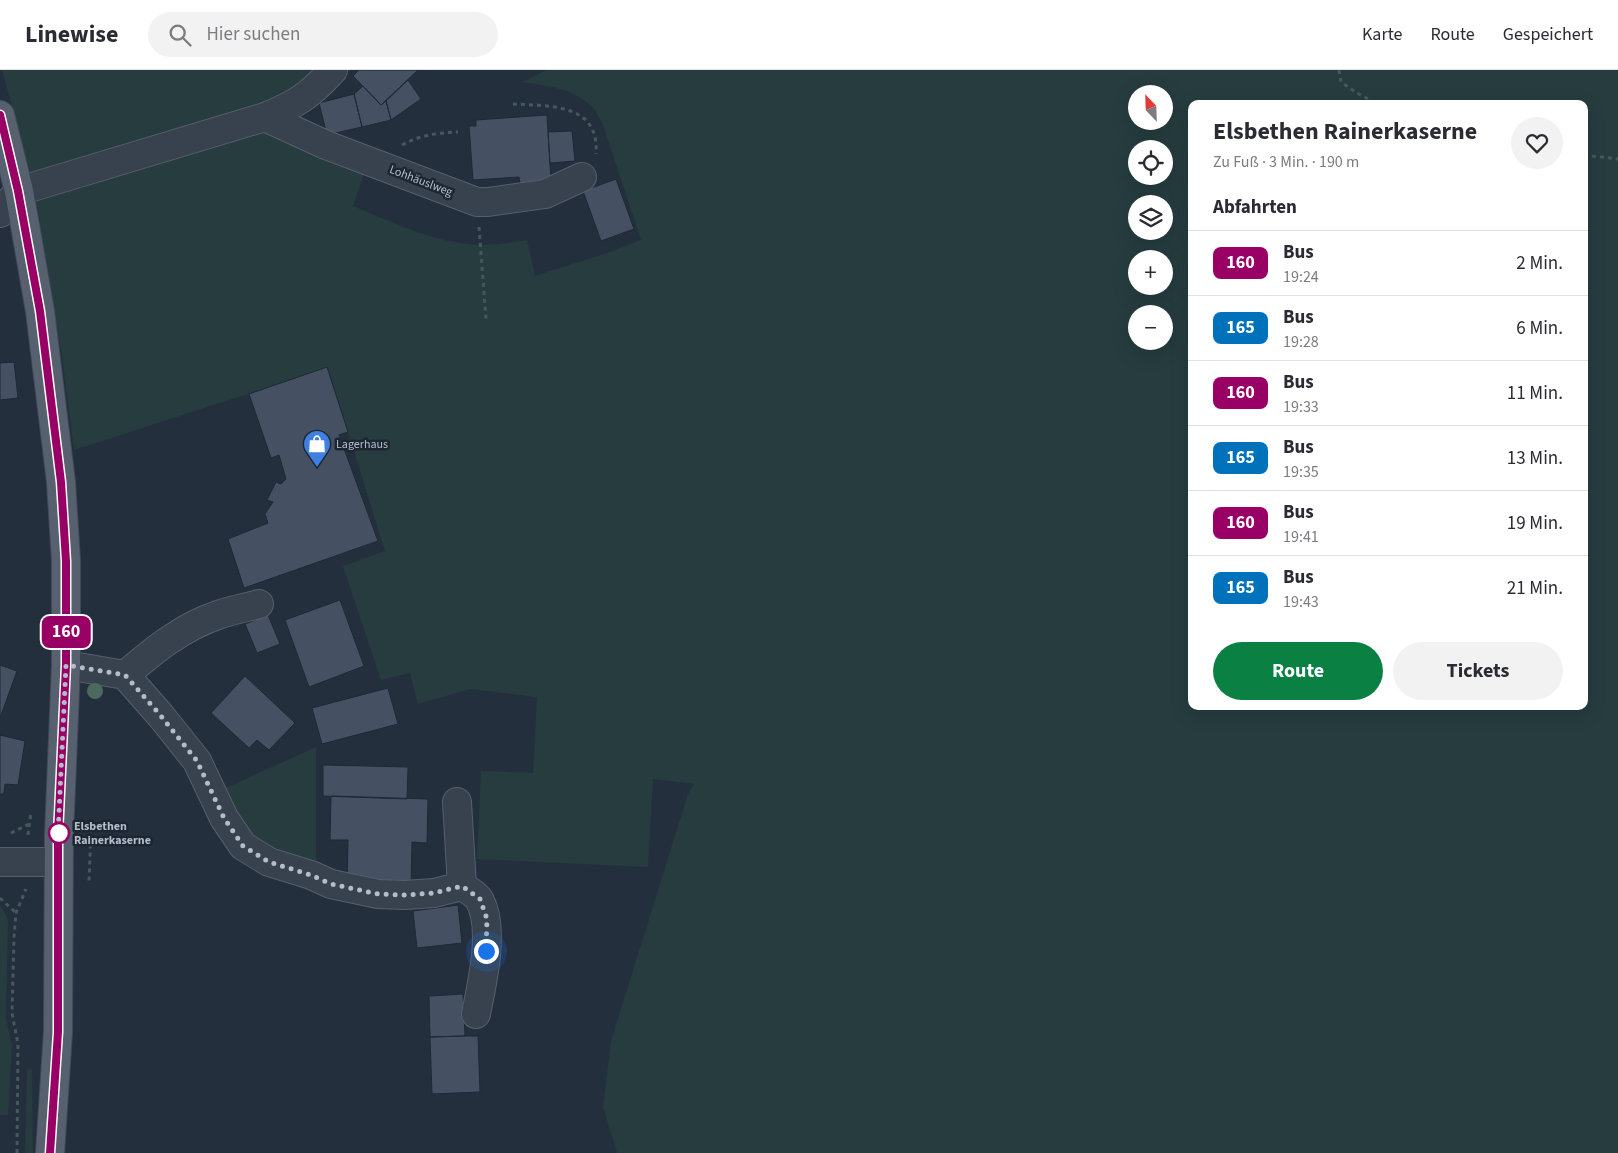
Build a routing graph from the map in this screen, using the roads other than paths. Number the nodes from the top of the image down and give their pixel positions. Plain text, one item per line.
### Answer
1 (333, 70) edge
2 (0, 115) edge
3 (265, 117) junction
4 (582, 177) road end
5 (18, 191) junction
6 (0, 213) edge
7 (259, 604) dead end
8 (66, 665) junction
9 (125, 675) junction
10 (457, 802) dead end
11 (0, 862) edge
12 (58, 862) junction
13 (462, 886) junction
14 (476, 1014) dead end
15 (50, 1153) edge

1 - 3 street
2 - 5 main road
3 - 4 street, Lohhäuslweg
3 - 5 street
5 - 6 street
5 - 8 main road
7 - 9 street
8 - 9 street
8 - 12 main road
9 - 13 street
10 - 13 street
11 - 12 street
12 - 15 main road
13 - 14 street

